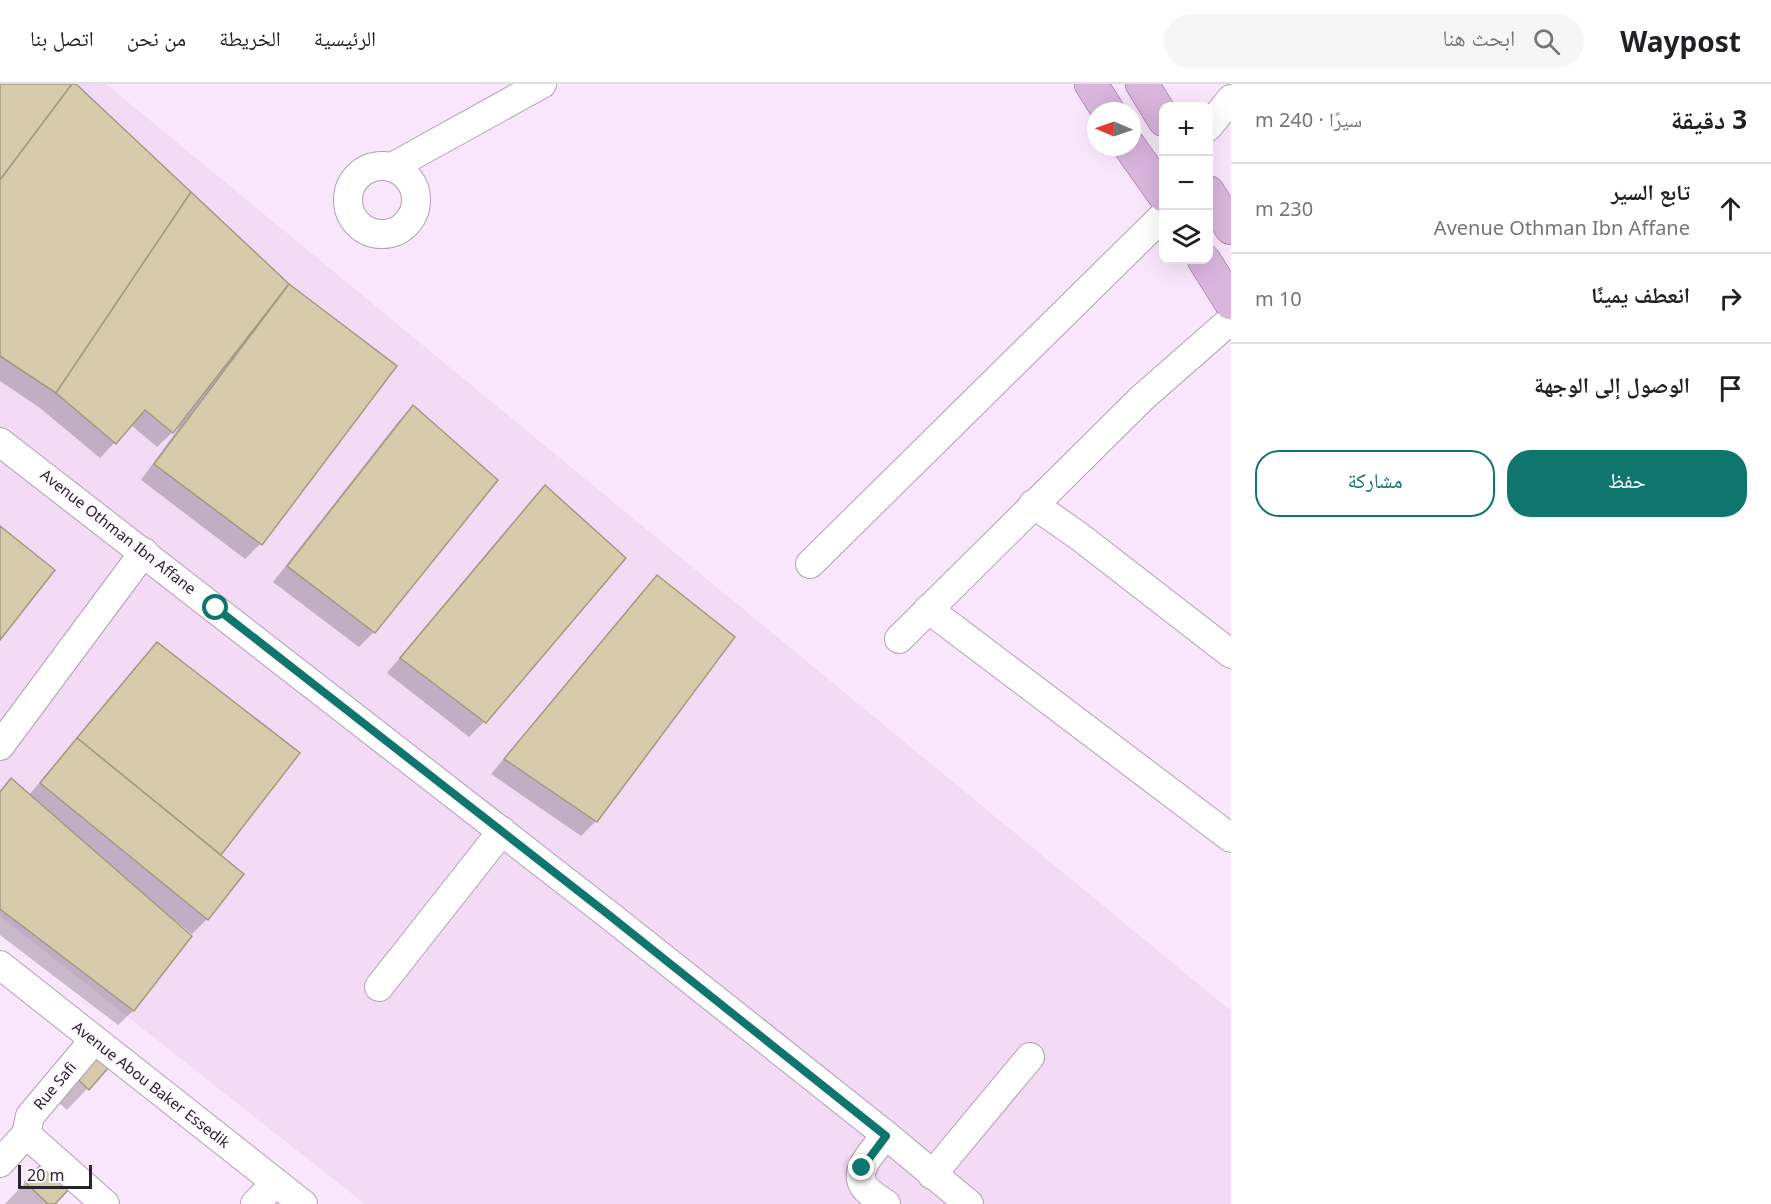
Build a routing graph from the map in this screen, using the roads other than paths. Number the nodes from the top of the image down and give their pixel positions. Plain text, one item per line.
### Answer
1 (542, 84) edge
2 (1091, 84) edge
3 (1142, 84) edge
4 (1231, 99) edge
5 (1102, 102) edge
6 (1159, 112) edge
7 (1213, 122) edge
8 (1136, 156) edge
9 (392, 167) dead end
10 (1159, 188) edge
11 (1213, 199) edge
12 (1159, 219) edge
13 (1231, 228) edge
14 (1207, 264) edge
15 (1231, 303) edge
16 (1231, 320) edge
17 (0, 442) edge
18 (1033, 504) junction
19 (144, 552) junction
20 (810, 564) dead end
21 (928, 609) junction
22 (899, 639) dead end
23 (1231, 654) edge
24 (0, 746) edge
25 (501, 831) junction
26 (1231, 838) edge
27 (0, 965) edge
28 (379, 987) dead end
29 (94, 1040) junction
30 (1030, 1057) dead end
31 (26, 1134) junction
32 (886, 1136) junction
33 (0, 1163) edge
34 (932, 1175) junction
35 (275, 1183) junction
36 (105, 1204) edge
37 (255, 1204) edge
38 (303, 1204) edge
39 (886, 1204) edge
40 (969, 1204) edge

1 - 9 street
2 - 5 main road
3 - 6 main road
4 - 7 street
8 - 10 main road
11 - 13 main road
12 - 20 street
14 - 15 main road
16 - 18 street
17 - 19 street, Avenue Othman Ibn Affane
18 - 21 street
18 - 23 street
19 - 24 street
19 - 25 street, Avenue Othman Ibn Affane
21 - 22 street
21 - 26 street
25 - 28 street
25 - 32 street, Avenue Othman Ibn Affane
27 - 29 street, Avenue Abou Baker Essedik
29 - 31 street, Rue Safi
29 - 35 street, Avenue Abou Baker Essedik
30 - 34 street
31 - 33 street, Rue Safi
31 - 36 street
32 - 34 street, Avenue Othman Ibn Affane
32 - 39 street
34 - 40 street, Avenue Othman Ibn Affane
35 - 37 street
35 - 38 street, Avenue Abou Baker Essedik

